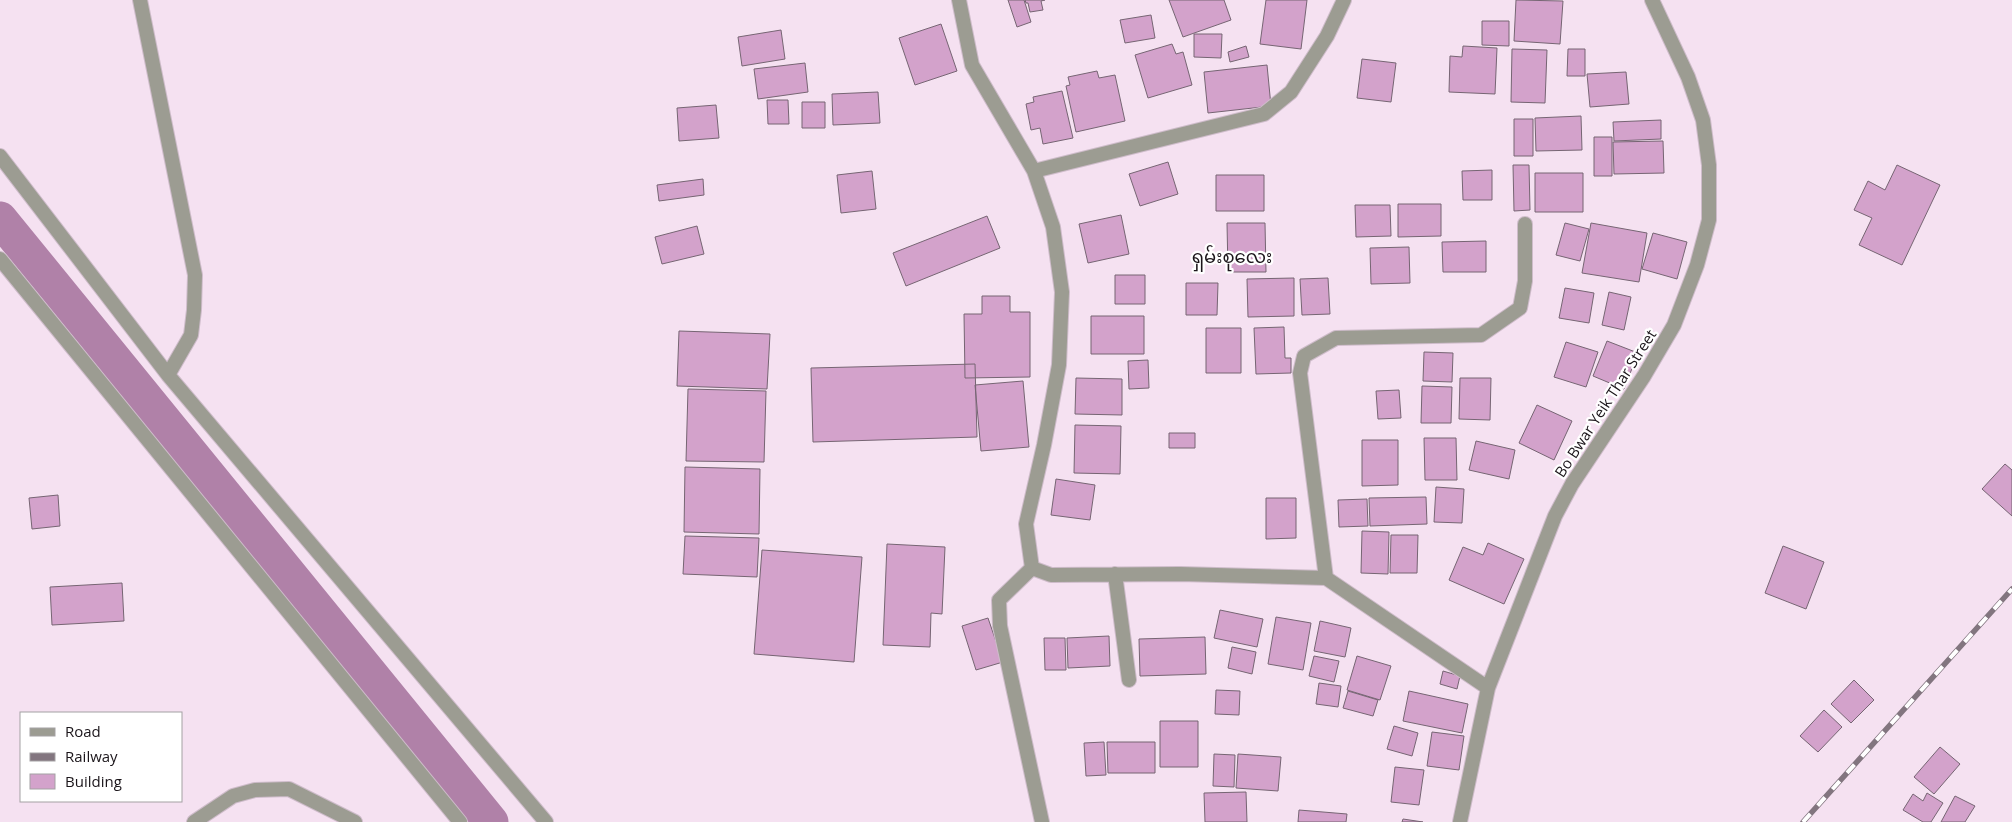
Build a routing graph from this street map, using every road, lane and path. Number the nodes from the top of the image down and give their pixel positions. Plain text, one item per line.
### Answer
1 (140, 0) edge
2 (959, 0) edge
3 (1344, 0) edge
4 (1652, 0) edge
5 (0, 156) edge
6 (1034, 171) junction
7 (1526, 224) dead end
8 (0, 259) edge
9 (168, 375) junction
10 (1032, 568) junction
11 (1115, 574) junction
12 (1326, 578) junction
13 (1130, 680) dead end
14 (1488, 688) junction
15 (194, 822) edge
16 (355, 822) edge
17 (460, 822) edge
18 (546, 822) edge
19 (1042, 822) edge
20 (1460, 822) edge

1 - 9 street
2 - 6 street
3 - 6 street
4 - 14 street, Bo Bwar Yeik Thar Street
5 - 9 street
6 - 10 street
7 - 12 street
8 - 17 street
9 - 18 street
10 - 11 street
10 - 19 street
11 - 12 street
11 - 13 street
12 - 14 street
14 - 20 street, Bo Bwar Yeik Thar Street
15 - 16 street

